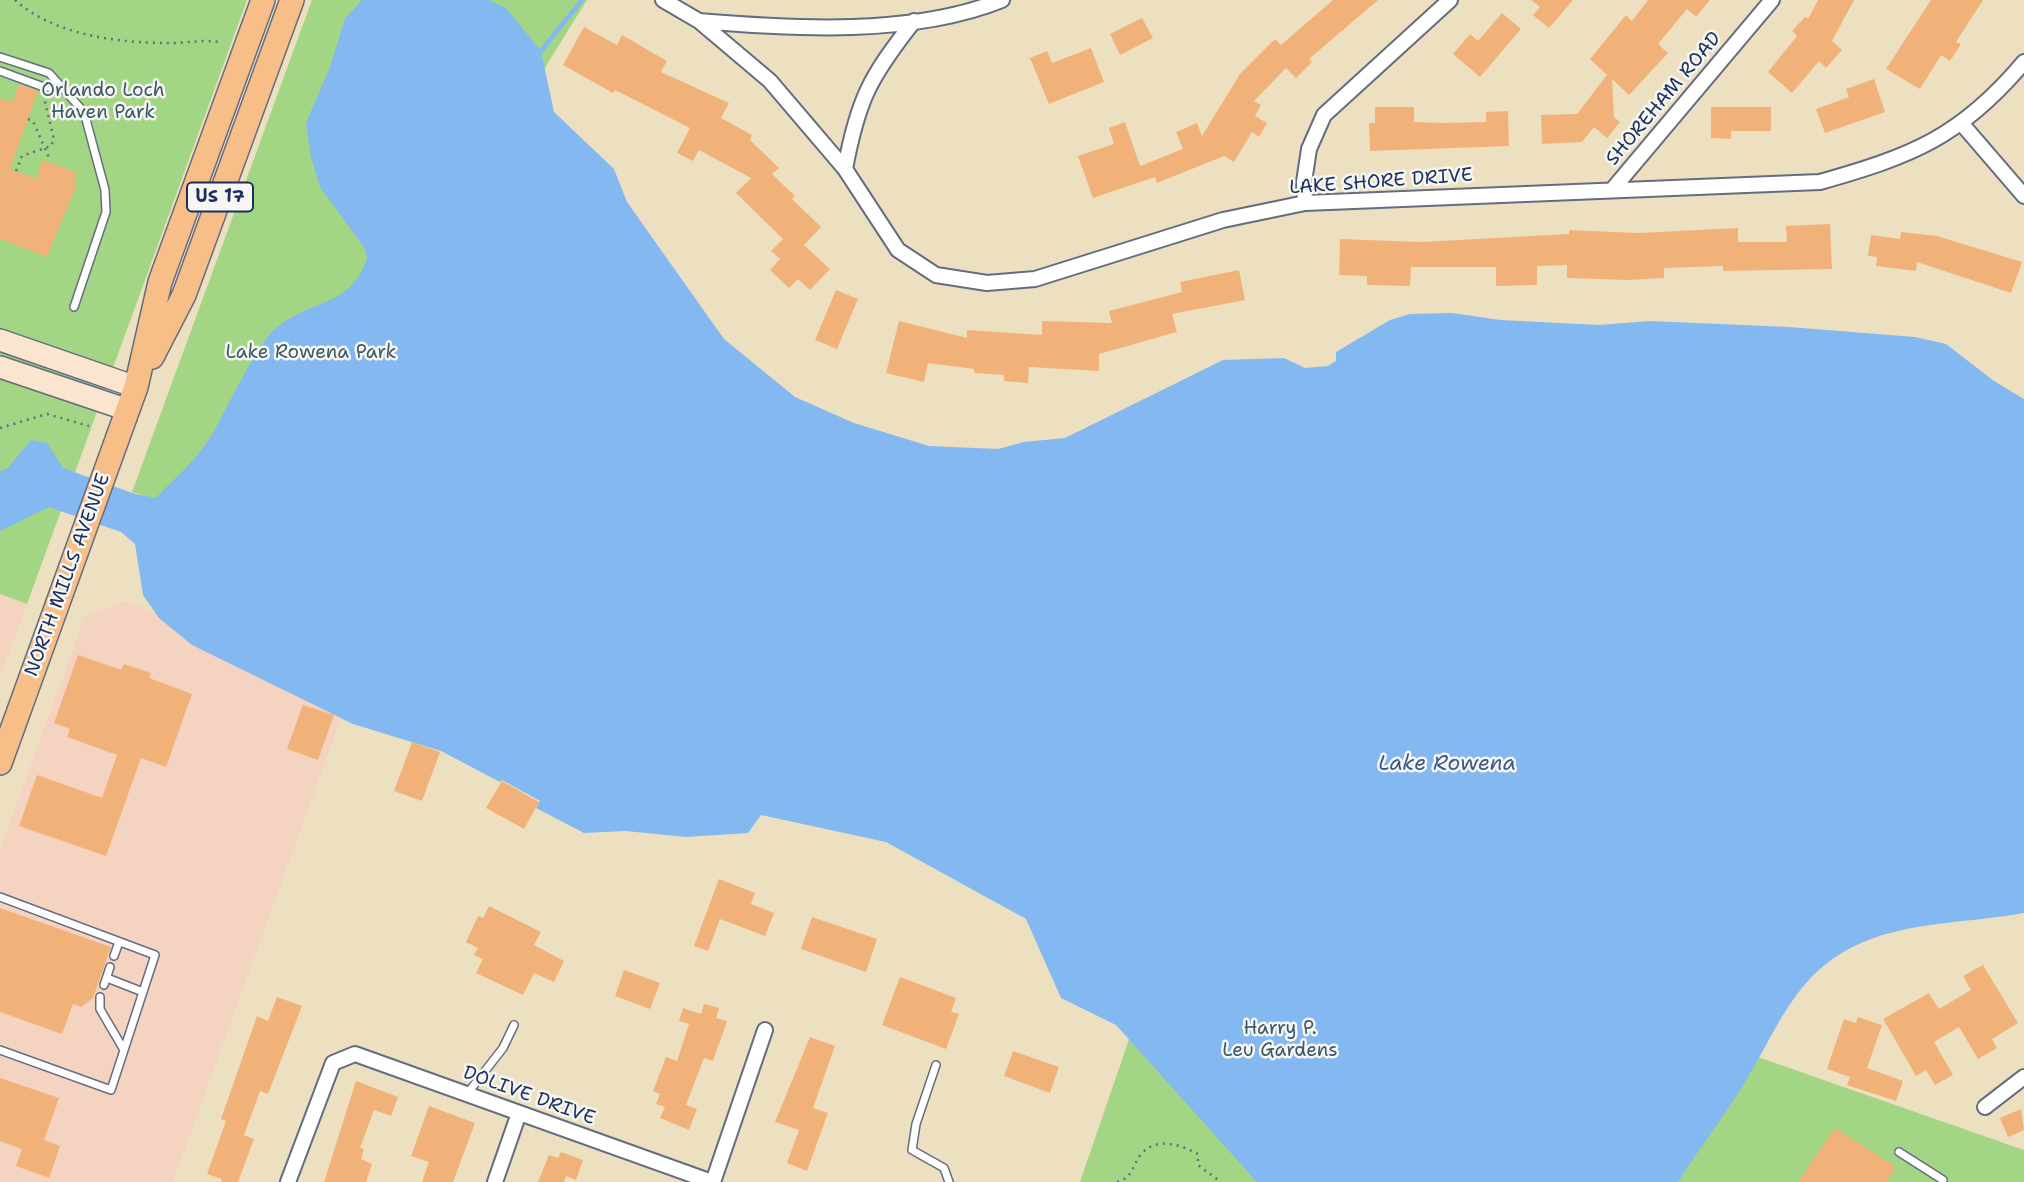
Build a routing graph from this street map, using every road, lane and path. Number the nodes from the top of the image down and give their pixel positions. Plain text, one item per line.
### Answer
1 (15, 0) edge
2 (263, 0) edge
3 (292, 0) edge
4 (663, 0) edge
5 (1002, 0) edge
6 (1450, 0) edge
7 (1772, 0) edge
8 (699, 21) junction
9 (914, 21) junction
10 (219, 42) dead end
11 (0, 57) edge
12 (2024, 62) edge
13 (0, 71) edge
14 (62, 89) junction
15 (38, 92) dead end
16 (28, 119) dead end
17 (1962, 124) junction
18 (44, 148) junction
19 (49, 158) dead end
20 (845, 169) junction
21 (16, 172) dead end
22 (1612, 190) junction
23 (2024, 196) edge
24 (1305, 203) junction
25 (74, 307) dead end
26 (0, 340) edge
27 (0, 367) edge
28 (136, 387) junction
29 (128, 410) junction
30 (89, 426) dead end
31 (0, 428) edge
32 (0, 763) edge
33 (0, 897) edge
34 (119, 942) junction
35 (114, 956) dead end
36 (110, 967) dead end
37 (143, 992) junction
38 (100, 997) dead end
39 (514, 1025) dead end
40 (765, 1030) dead end
41 (0, 1050) edge
42 (124, 1050) junction
43 (936, 1065) dead end
44 (2024, 1077) edge
45 (467, 1094) junction
46 (1985, 1107) dead end
47 (519, 1113) junction
48 (1899, 1152) dead end
49 (1943, 1180) dead end
50 (288, 1182) edge
51 (495, 1182) edge
52 (713, 1182) edge
53 (949, 1182) edge
54 (1116, 1182) edge
55 (1221, 1182) edge

1 - 10 path
2 - 28 main road, NORTH MILLS AVENUE / US 17
3 - 28 main road, NORTH MILLS AVENUE / US 17
4 - 8 street, LAKE SHORE DRIVE
5 - 9 street
6 - 24 street
7 - 22 street, SHOREHAM ROAD
8 - 9 street
8 - 20 street, LAKE SHORE DRIVE
9 - 20 street
11 - 14 lane
12 - 17 street, LAKE SHORE DRIVE
13 - 14 lane
14 - 25 lane
15 - 18 path
16 - 18 path
17 - 22 street, LAKE SHORE DRIVE
17 - 23 street
18 - 19 path
18 - 21 path
20 - 24 street, LAKE SHORE DRIVE
22 - 24 street, LAKE SHORE DRIVE
26 - 28 main road
27 - 29 main road
28 - 29 main road, NORTH MILLS AVENUE / US 17
29 - 32 main road, NORTH MILLS AVENUE / US 17
30 - 31 path
33 - 34 lane
34 - 35 lane
34 - 37 lane
36 - 37 lane
37 - 42 lane
38 - 42 lane
39 - 45 lane
40 - 52 street
41 - 42 lane
43 - 53 lane
44 - 46 street
45 - 47 street, DOLIVE DRIVE
45 - 50 street, DOLIVE DRIVE
47 - 51 street
47 - 52 street, DOLIVE DRIVE
48 - 49 lane
54 - 55 path

